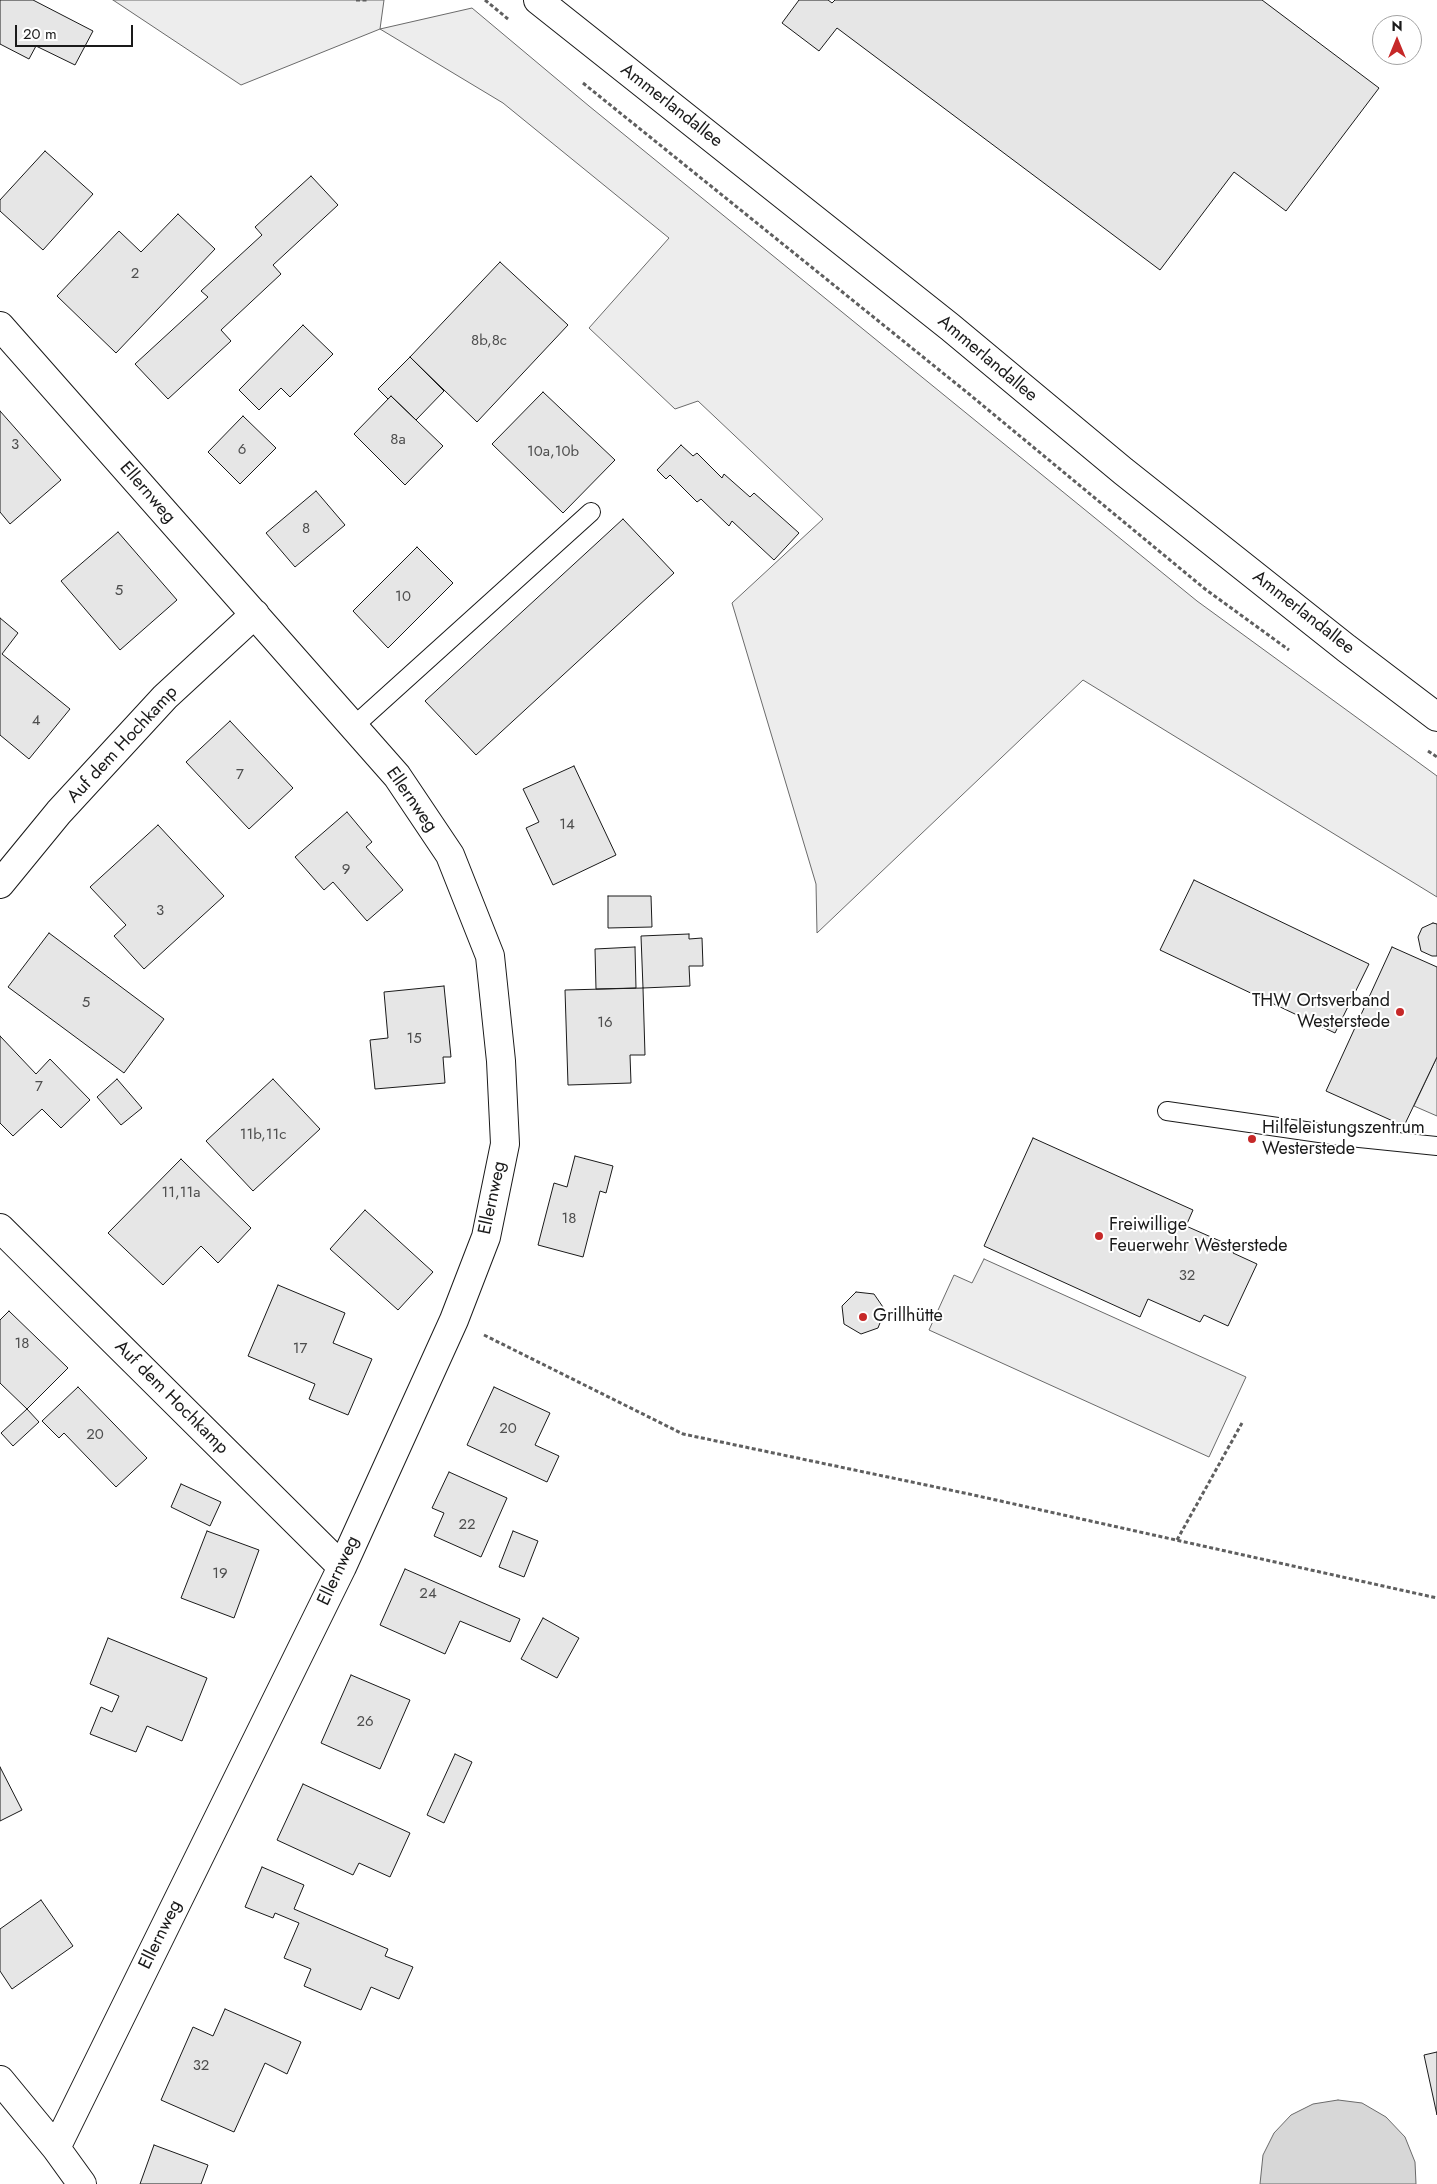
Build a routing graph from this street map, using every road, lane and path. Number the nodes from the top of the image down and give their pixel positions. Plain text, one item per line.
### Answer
1 (356, 0) edge
2 (367, 0) edge
3 (485, 0) edge
4 (538, 0) edge
5 (515, 25) dead end
6 (582, 82) dead end
7 (0, 326) edge
8 (591, 512) dead end
9 (255, 614) junction
10 (1293, 653) dead end
11 (1437, 717) edge
12 (354, 726) junction
13 (1421, 746) dead end
14 (1437, 757) edge
15 (0, 884) edge
16 (1167, 1111) dead end
17 (1437, 1146) edge
18 (0, 1228) edge
19 (454, 1320) junction
20 (1242, 1423) dead end
21 (1177, 1540) junction
22 (342, 1567) junction
23 (1437, 1598) edge
24 (0, 2080) edge
25 (56, 2148) junction
26 (82, 2184) edge

1 - 2 path
3 - 5 path
4 - 11 street, Ammerlandallee
6 - 10 path
7 - 9 street, Ellernweg
8 - 12 lane
9 - 12 street, Ellernweg
9 - 15 street, Auf dem Hochkamp
12 - 19 street, Ellernweg
13 - 14 path
16 - 17 lane
18 - 22 street, Auf dem Hochkamp
19 - 21 path
19 - 22 street, Ellernweg
20 - 21 path
21 - 23 path
22 - 25 street, Ellernweg
24 - 25 street
25 - 26 street

